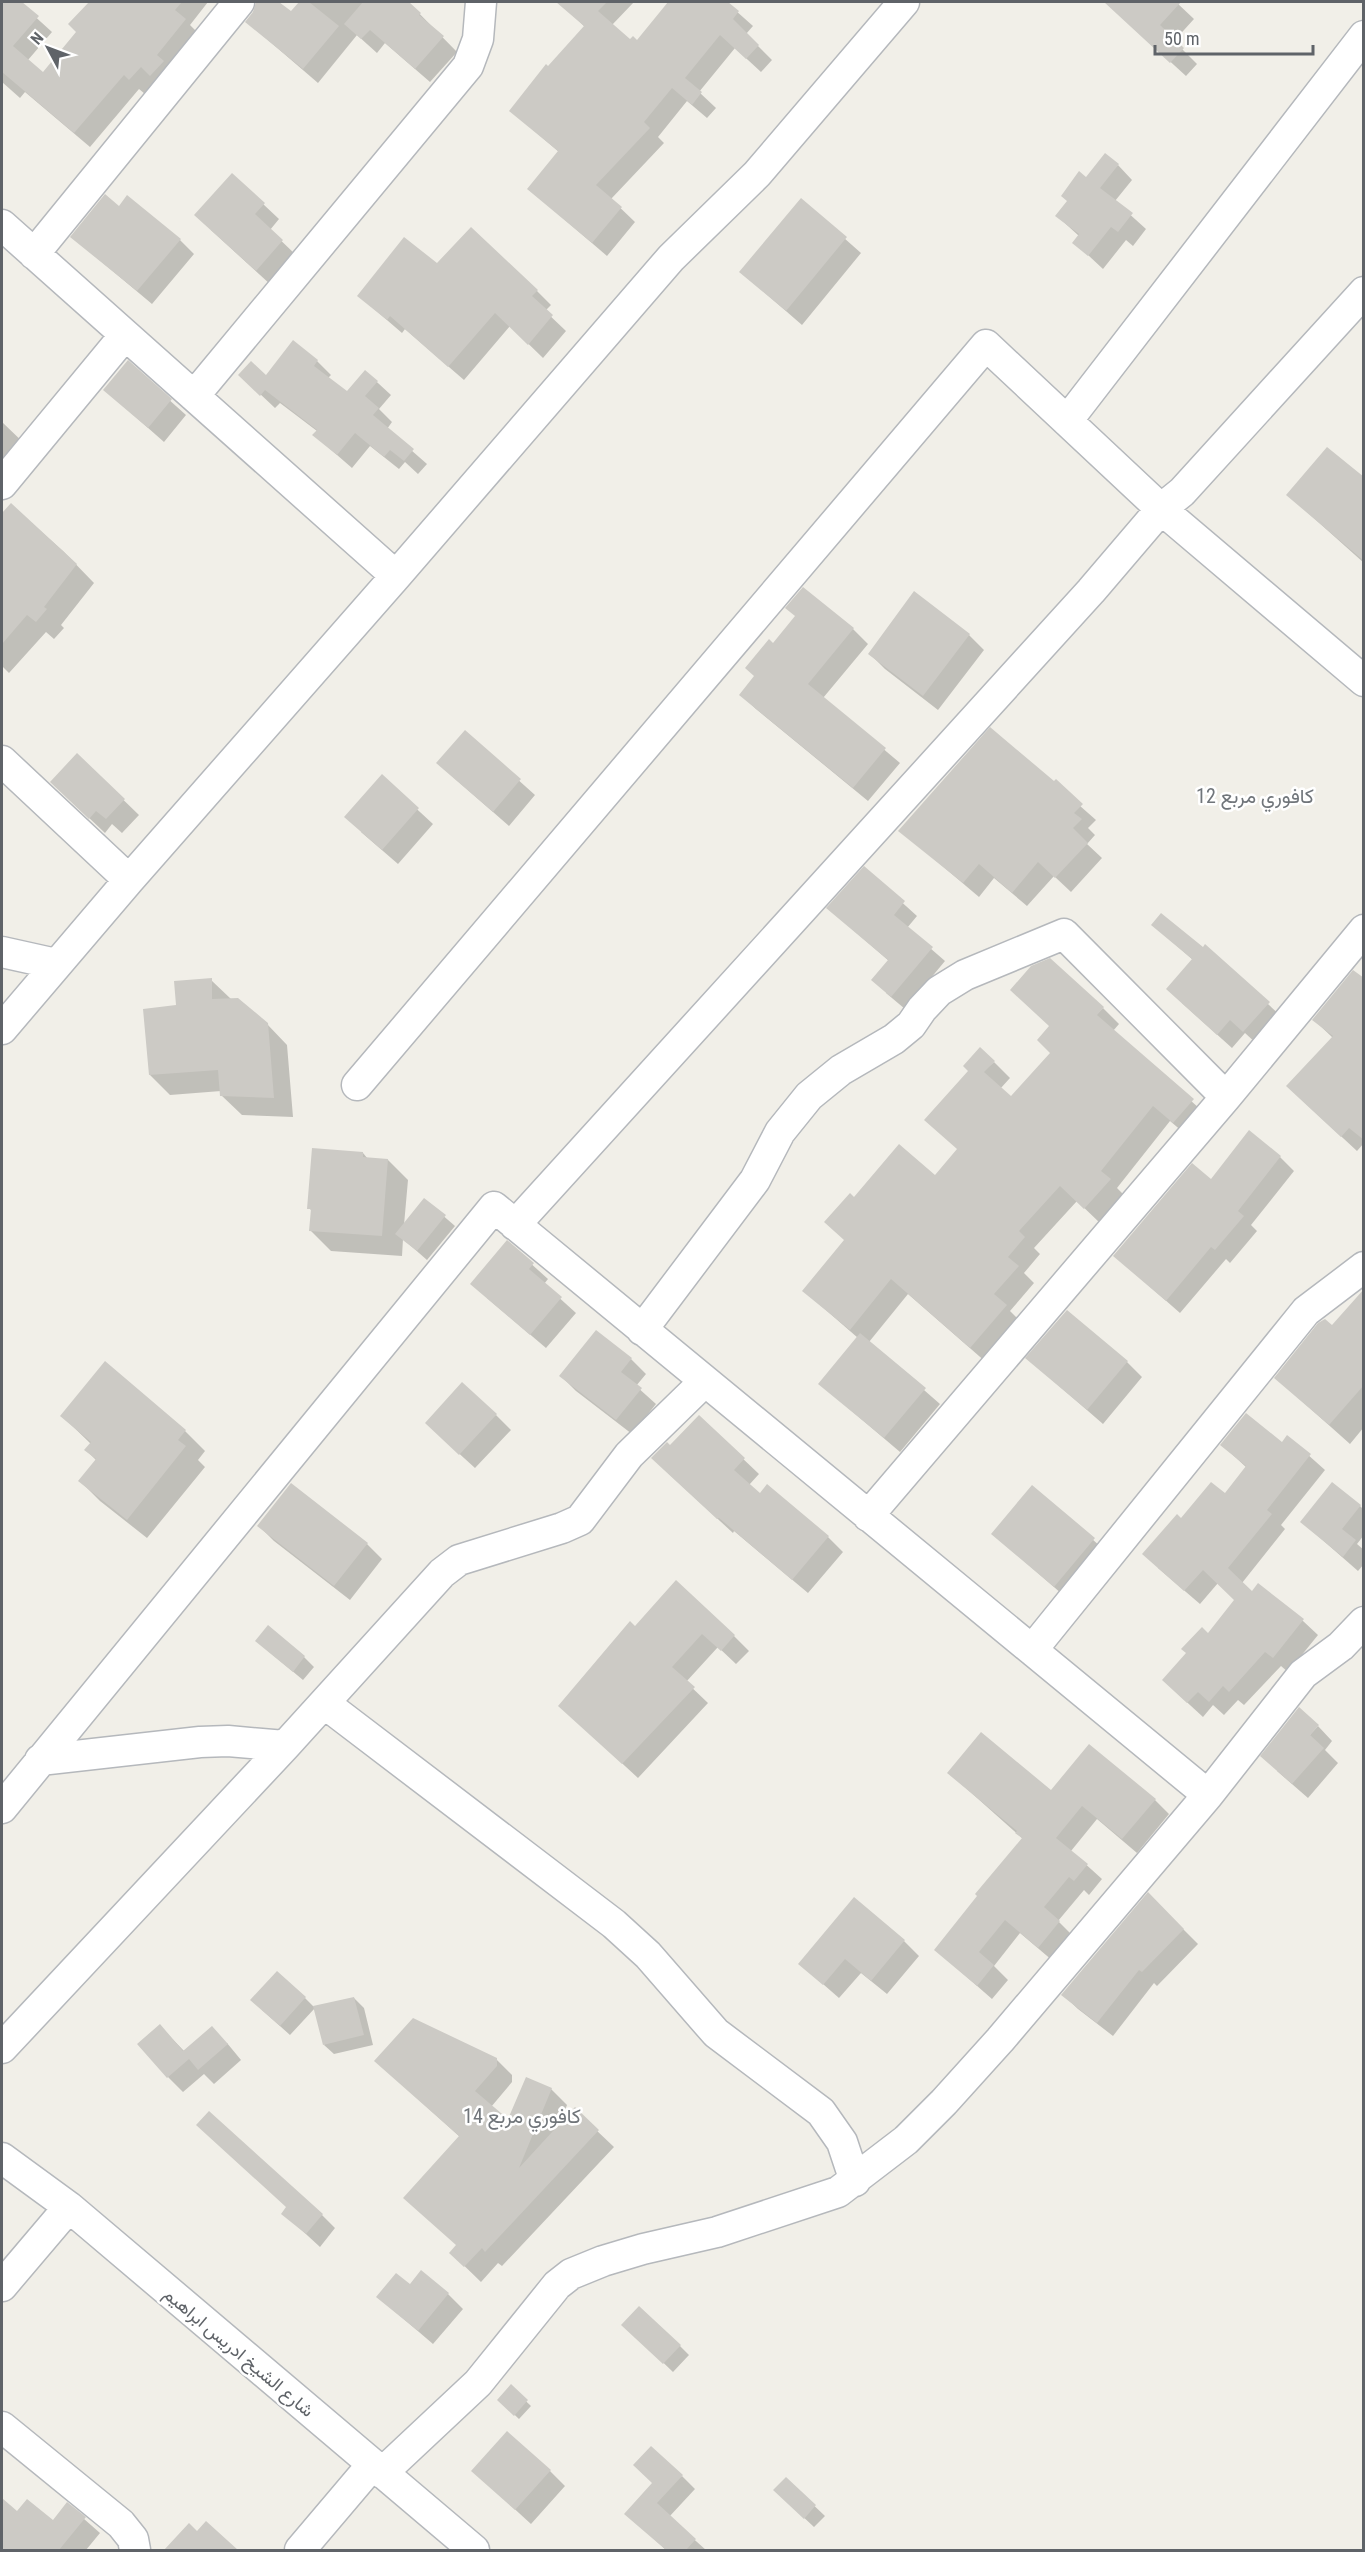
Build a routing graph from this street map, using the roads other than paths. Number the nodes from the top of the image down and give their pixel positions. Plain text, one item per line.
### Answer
1 (239, 2) edge
2 (482, 2) edge
3 (893, 6) edge
4 (1364, 36) edge
5 (2, 225) edge
6 (33, 254) junction
7 (1364, 292) edge
8 (125, 335) junction
9 (194, 396) junction
10 (1067, 421) junction
11 (2, 484) edge
12 (1161, 508) junction
13 (396, 576) junction
14 (1364, 681) edge
15 (2, 761) edge
16 (129, 880) junction
17 (1364, 930) edge
18 (2, 952) edge
19 (56, 964) junction
20 (2, 1029) edge
21 (357, 1085) dead end
22 (1226, 1097) junction
23 (515, 1225) junction
24 (1364, 1267) edge
25 (642, 1330) junction
26 (705, 1381) junction
27 (868, 1515) junction
28 (1364, 1622) edge
29 (1032, 1650) junction
30 (324, 1703) junction
31 (285, 1746) junction
32 (40, 1760) junction
33 (1208, 1794) junction
34 (2, 1808) edge
35 (2, 2049) edge
36 (2, 2158) edge
37 (855, 2181) junction
38 (69, 2207) junction
39 (2, 2286) edge
40 (2, 2427) edge
41 (377, 2469) junction
42 (135, 2550) edge
43 (300, 2550) edge
44 (474, 2550) edge

1 - 6 street
2 - 9 street
3 - 13 street
4 - 10 street
5 - 6 street
6 - 8 street
7 - 12 street
8 - 9 street
8 - 11 street
9 - 13 street
10 - 12 street
10 - 21 street
12 - 14 street
12 - 23 street
13 - 16 street
15 - 16 street
16 - 19 street
17 - 22 street
18 - 19 street
19 - 20 street
22 - 25 street
22 - 27 street
23 - 25 street
23 - 32 street
24 - 29 street
25 - 26 street
26 - 27 street
26 - 30 street
27 - 29 street
28 - 33 street
29 - 33 street
30 - 31 street
30 - 37 street
31 - 32 street
31 - 35 street
32 - 34 street
33 - 37 street
36 - 38 street, شارع الشيخ ادريس ابراهيم
37 - 41 street
38 - 39 street
38 - 41 street, شارع الشيخ ادريس ابراهيم
40 - 42 street
41 - 43 street
41 - 44 street, شارع الشيخ ادريس ابراهيم

